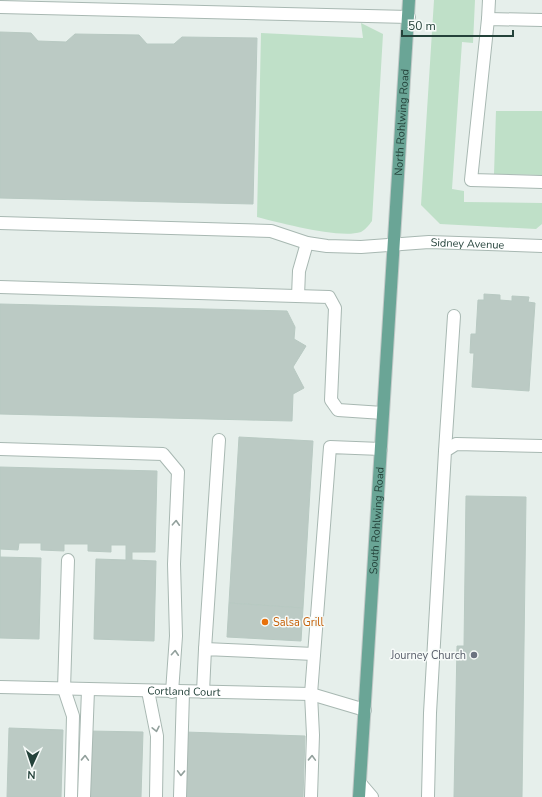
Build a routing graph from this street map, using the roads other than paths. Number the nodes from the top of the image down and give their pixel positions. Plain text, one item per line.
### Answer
1 (410, 0) edge
2 (489, 0) edge
3 (0, 7) edge
4 (408, 17) junction
5 (488, 20) junction
6 (542, 20) edge
7 (542, 182) edge
8 (0, 223) edge
9 (307, 243) junction
10 (394, 244) junction
11 (542, 246) edge
12 (0, 287) edge
13 (298, 296) junction
14 (454, 316) dead end
15 (383, 413) junction
16 (219, 440) dead end
17 (542, 446) edge
18 (0, 449) edge
19 (381, 449) junction
20 (445, 451) junction
21 (68, 560) dead end
22 (205, 649) junction
23 (314, 654) junction
24 (0, 687) edge
25 (64, 689) junction
26 (88, 690) junction
27 (148, 691) junction
28 (178, 692) junction
29 (203, 692) junction
30 (311, 694) junction
31 (365, 710) junction
32 (360, 783) junction
33 (71, 797) edge
34 (84, 797) edge
35 (156, 797) edge
36 (180, 797) edge
37 (311, 797) edge
38 (359, 797) edge
39 (372, 797) edge
40 (428, 797) edge

1 - 4 main road, North Rohlwing Road
2 - 5 street
3 - 4 street
4 - 10 main road, North Rohlwing Road
5 - 6 street
5 - 7 street
8 - 9 street, Sidney Avenue
9 - 10 street, Sidney Avenue
9 - 13 street
10 - 11 street, Sidney Avenue
10 - 15 main road, South Rohlwing Road
12 - 13 street
13 - 15 street
14 - 20 street
15 - 19 main road, South Rohlwing Road
16 - 22 street
17 - 20 street
28 -> 18 street
19 - 23 street
19 - 31 main road, South Rohlwing Road
20 - 40 street
21 - 25 street
22 - 23 street
22 - 29 street
23 - 30 street
24 - 25 street, Cortland Court
25 - 26 street, Cortland Court
25 - 33 street
26 - 27 street, Cortland Court
34 -> 26 street
27 - 28 street, Cortland Court
27 -> 35 street
28 - 29 street, Cortland Court
28 -> 36 street
29 - 30 street, Cortland Court
30 - 31 street, Cortland Court
37 -> 30 street
31 - 32 main road, South Rohlwing Road
32 - 38 main road, South Rohlwing Road
32 - 39 street

